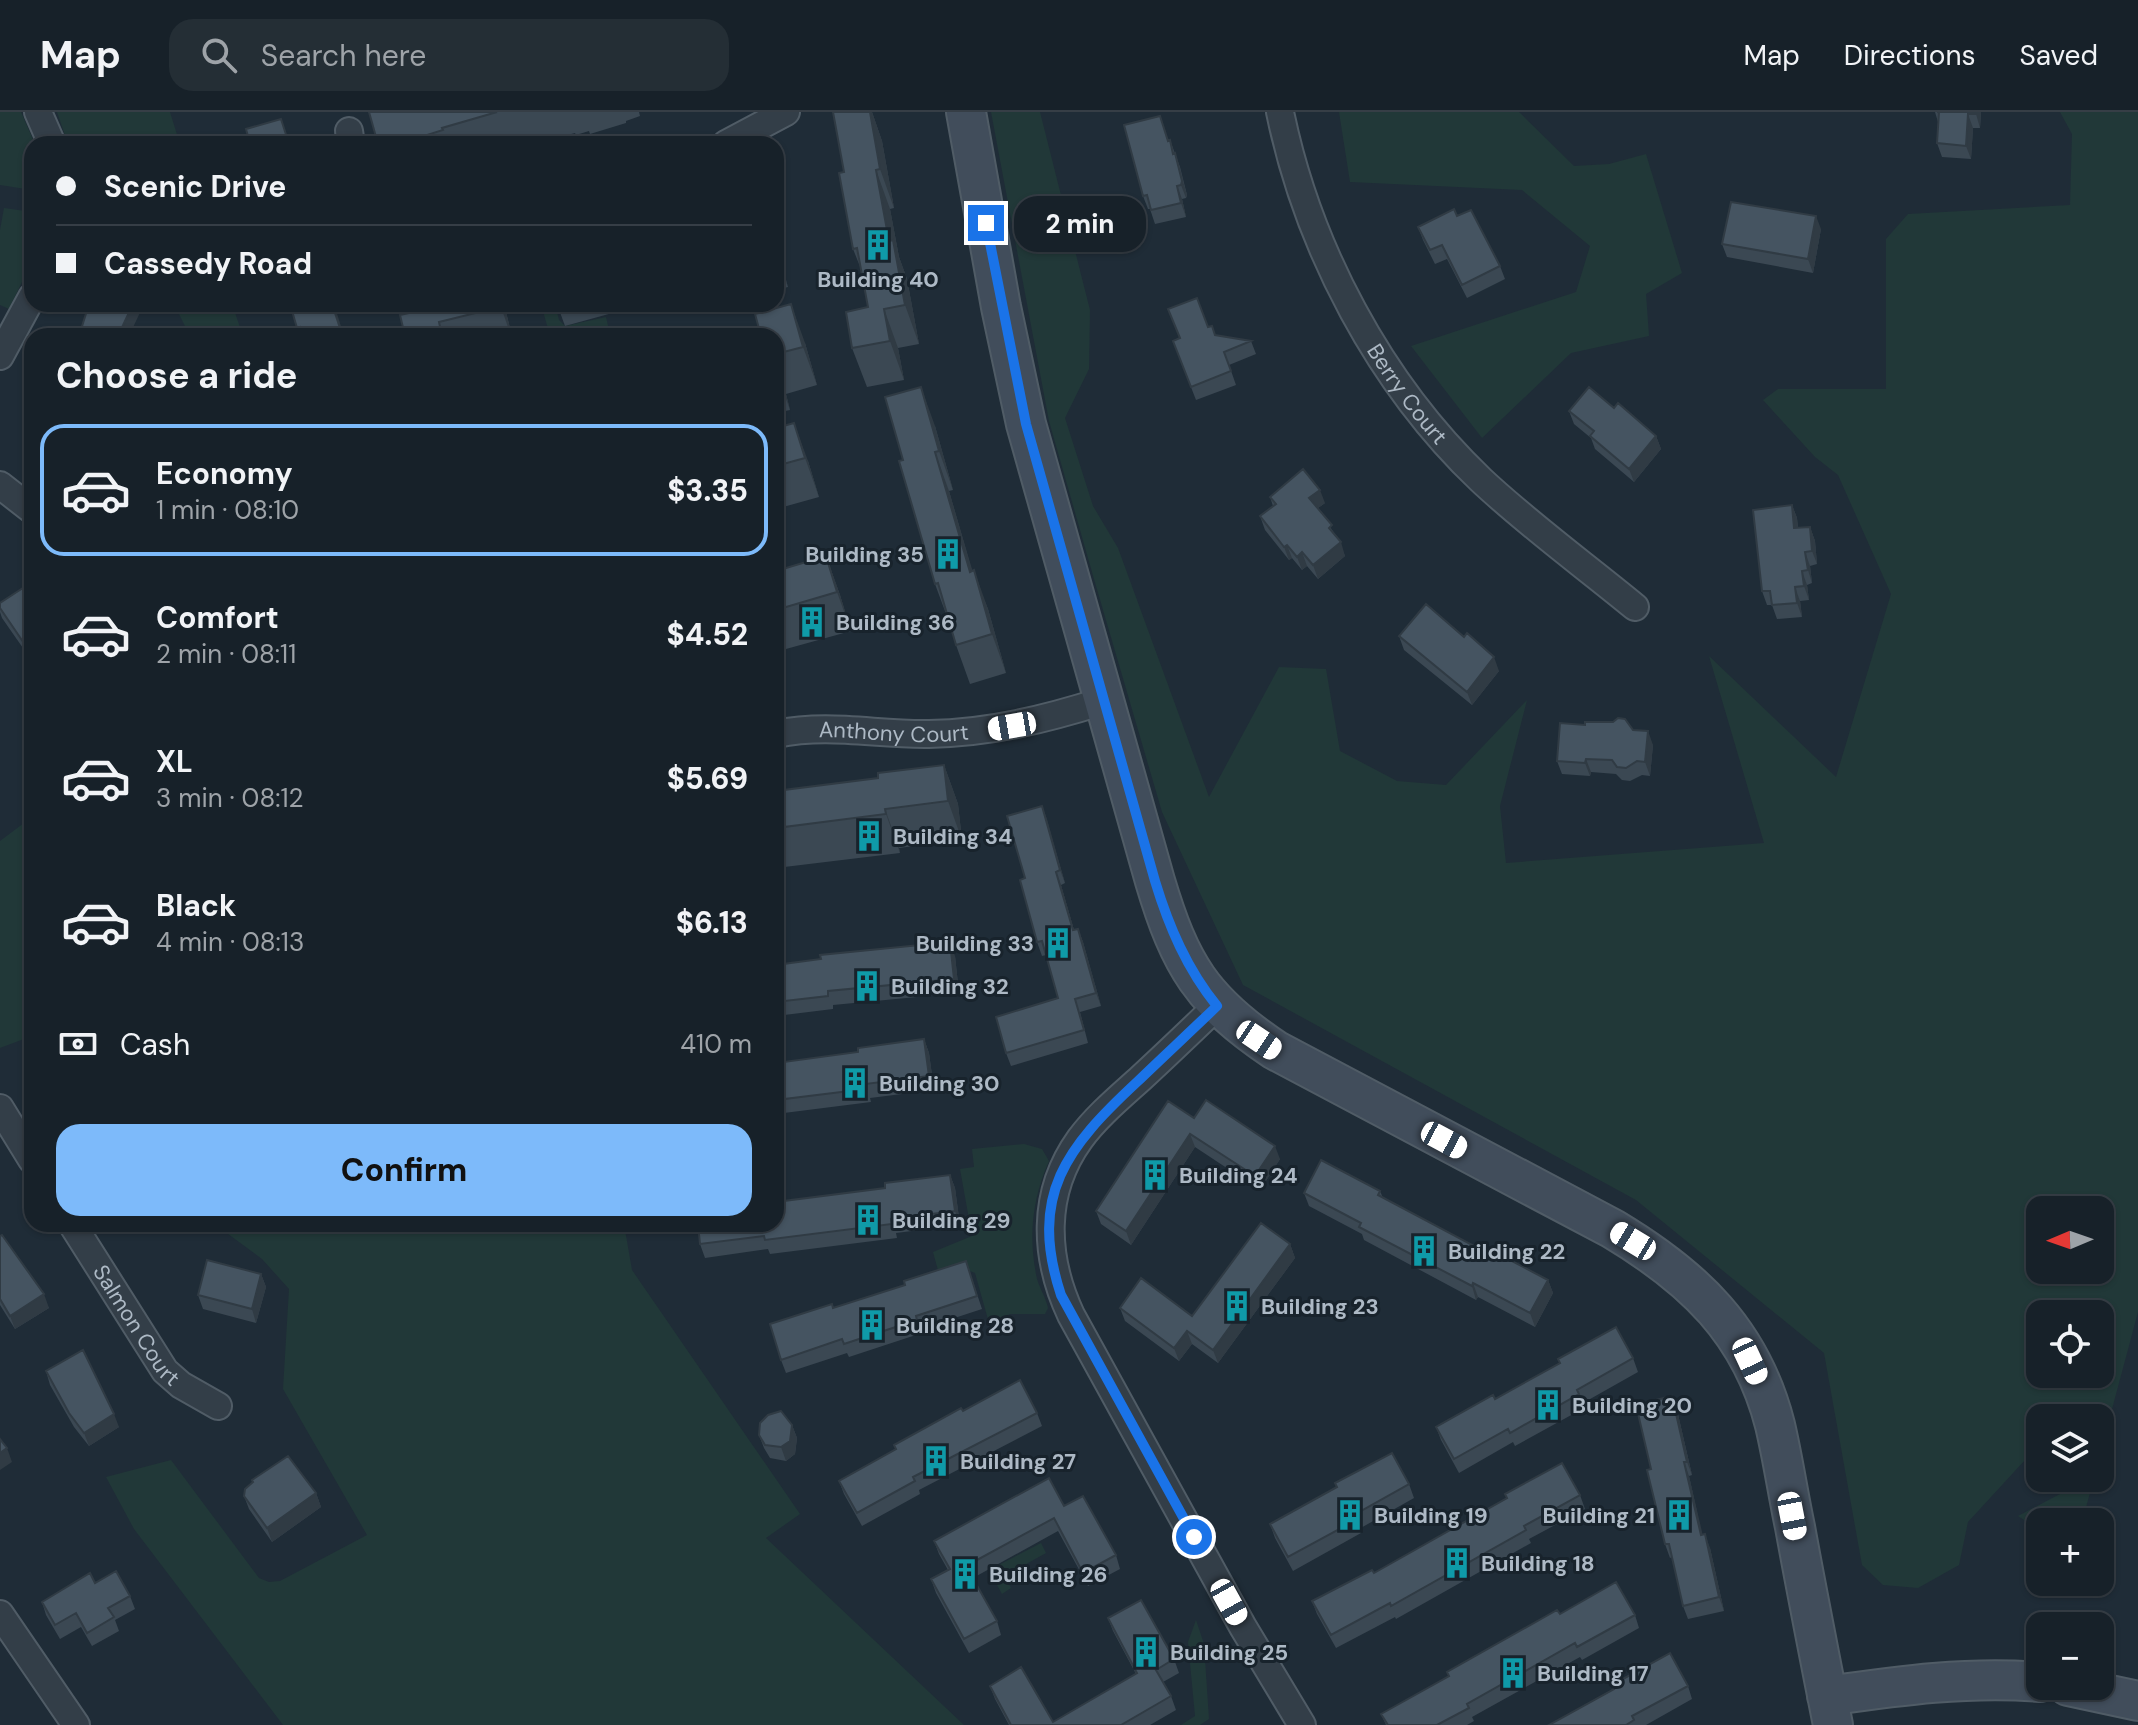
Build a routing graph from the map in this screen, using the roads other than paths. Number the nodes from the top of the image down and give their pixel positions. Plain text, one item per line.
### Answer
1 (38, 112) edge
2 (786, 112) edge
3 (966, 112) edge
4 (1280, 112) edge
5 (48, 136) edge
6 (741, 136) edge
7 (24, 312) edge
8 (0, 356) edge
9 (0, 485) edge
10 (24, 504) edge
11 (1635, 607) dead end
12 (1103, 701) junction
13 (784, 733) edge
14 (1217, 1006) junction
15 (0, 1108) edge
16 (24, 1147) edge
17 (77, 1232) edge
18 (218, 1406) dead end
19 (0, 1614) edge
20 (2026, 1681) edge
21 (2114, 1696) edge
22 (2138, 1701) edge
23 (1830, 1711) edge
24 (76, 1725) edge
25 (1302, 1725) edge

1 - 5 street
2 - 6 street
3 - 12 street
4 - 11 street, Berry Court
7 - 8 street
9 - 10 street
12 - 13 street, Anthony Court
12 - 14 street
14 - 23 street
14 - 25 street
15 - 16 street
17 - 18 street, Salmon Court
19 - 24 street
20 - 23 street
21 - 22 street

